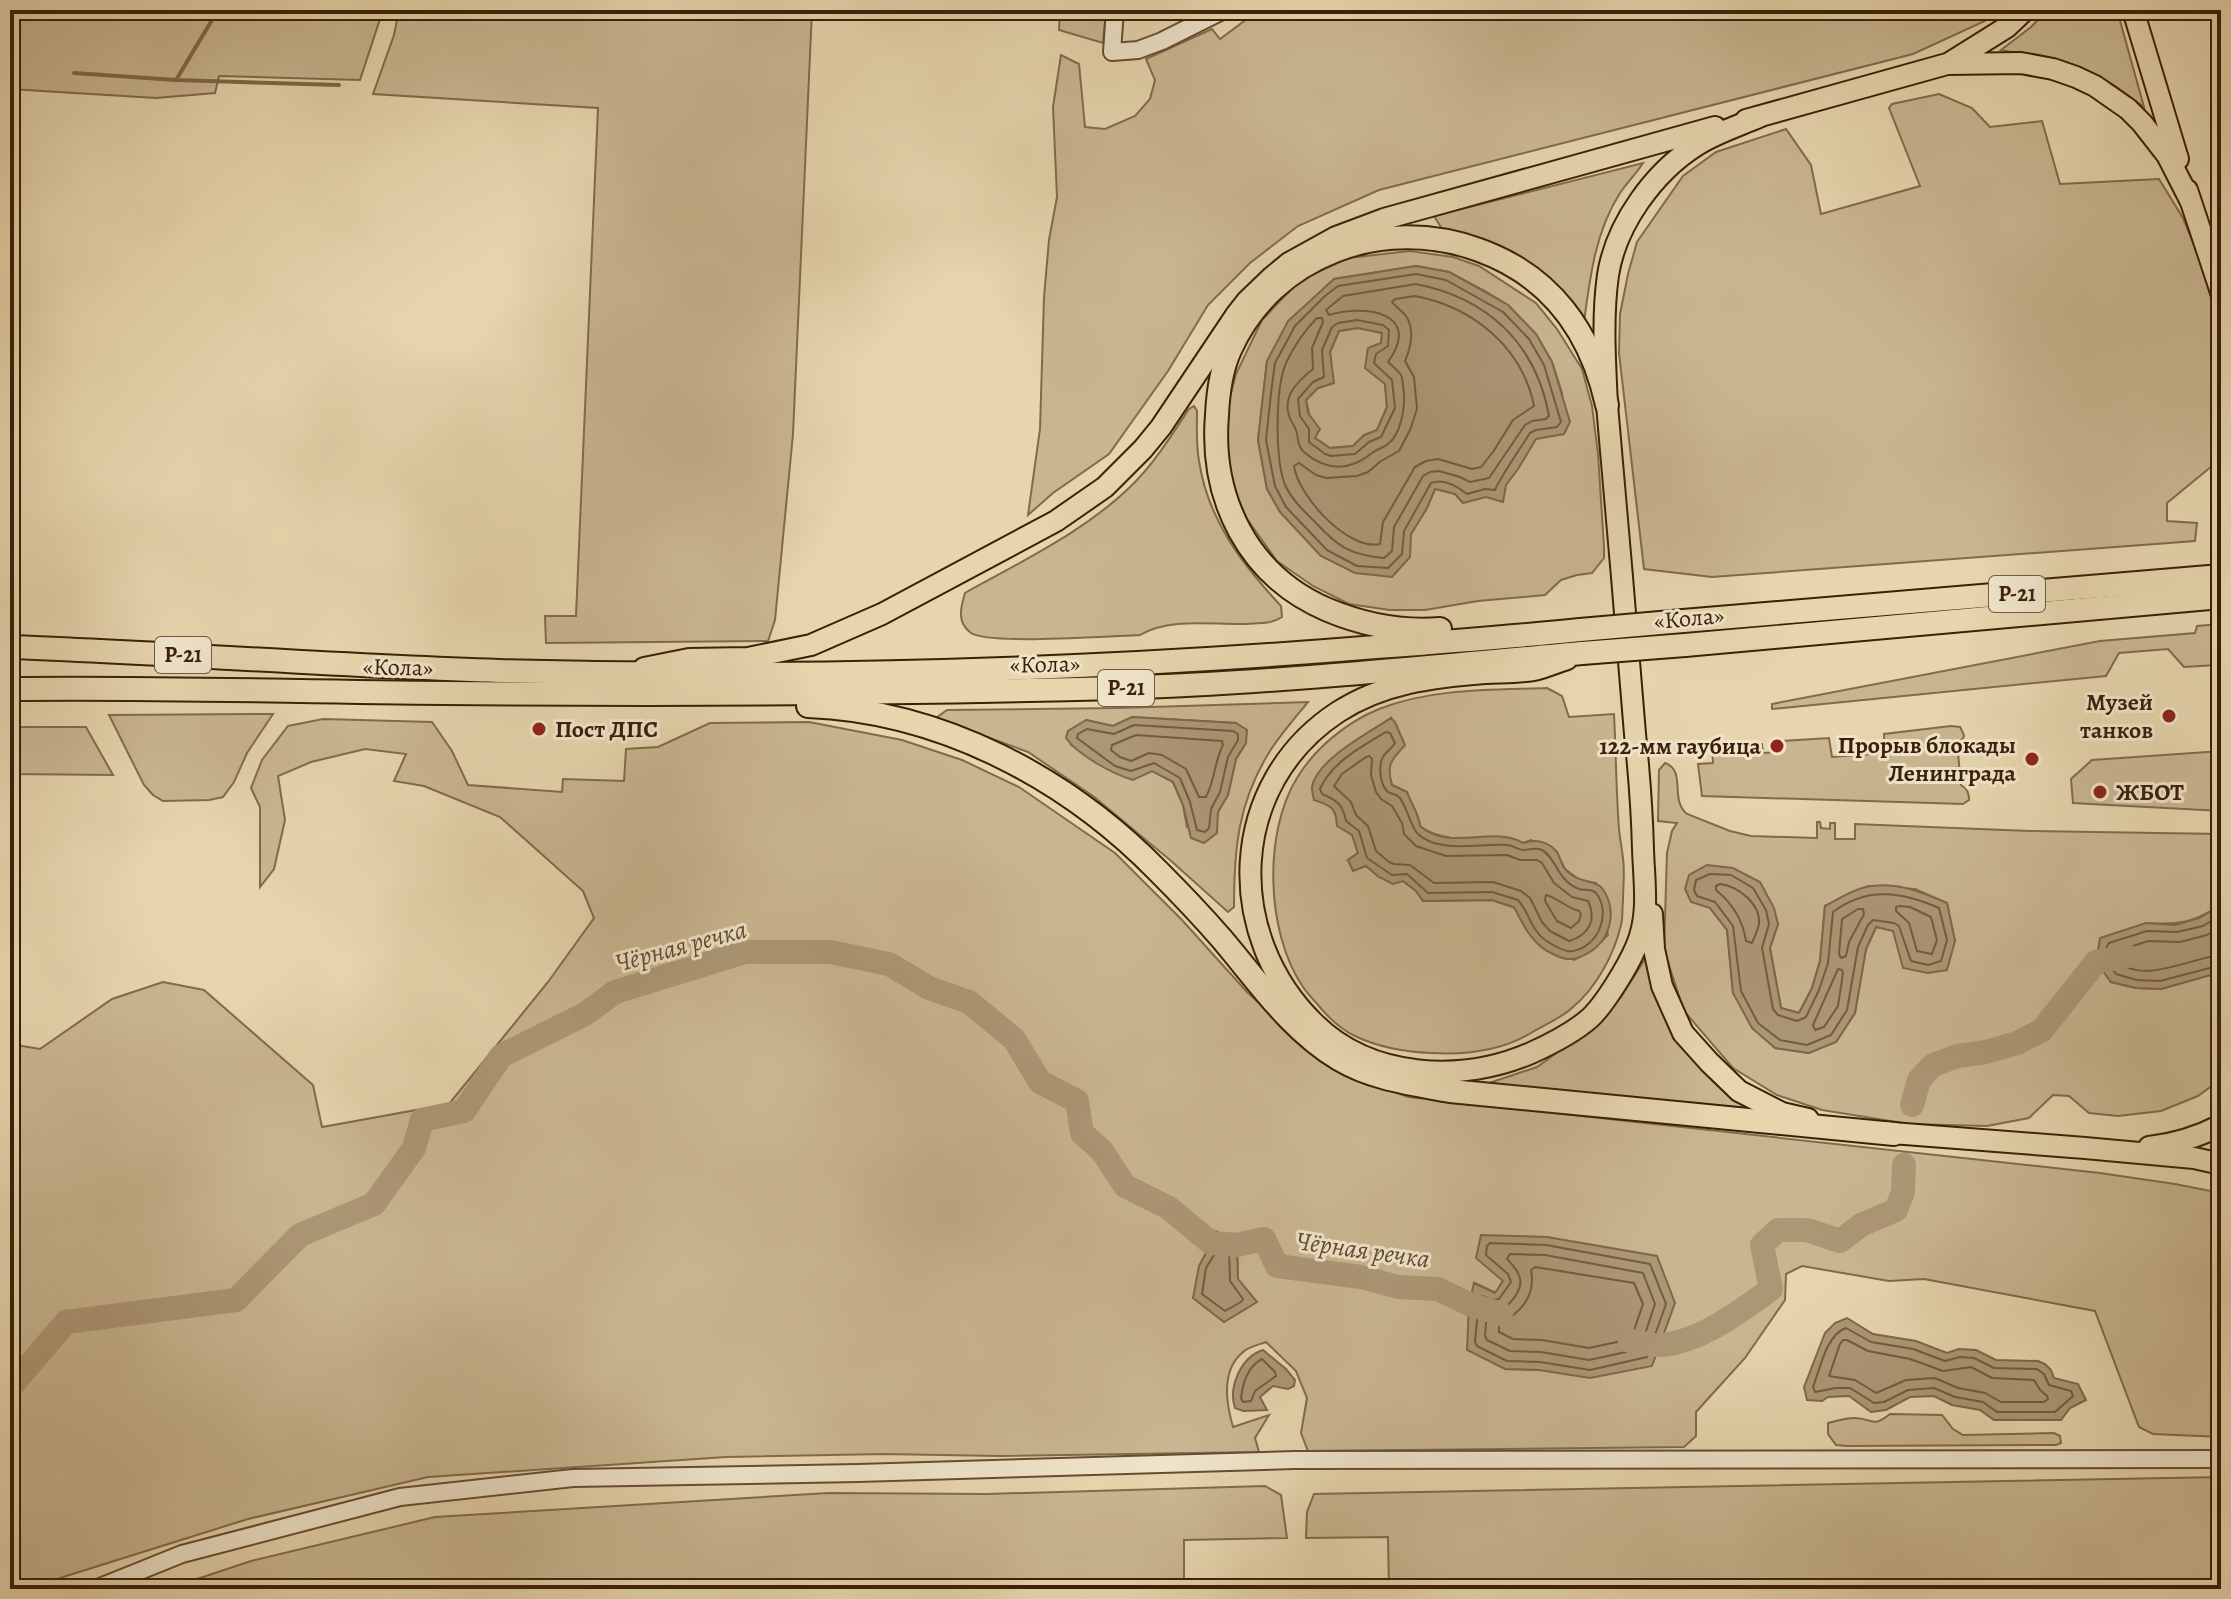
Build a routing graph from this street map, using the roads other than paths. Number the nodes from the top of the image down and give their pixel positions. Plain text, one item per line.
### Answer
1 (1115, 10) edge
2 (1224, 10) edge
3 (2025, 10) edge
4 (2133, 10) edge
5 (1947, 64) junction
6 (1759, 117) junction
7 (2190, 200) junction
8 (2221, 292) edge
9 (1607, 405) junction
10 (2221, 576) edge
11 (2221, 597) edge
12 (1553, 633) junction
13 (10, 647) edge
14 (1582, 653) junction
15 (616, 673) junction
16 (10, 689) edge
17 (668, 693) junction
18 (1642, 810) junction
19 (2221, 1125) edge
20 (1894, 1134) junction
21 (2085, 1148) junction
22 (2221, 1164) edge
23 (2221, 1459) edge
24 (95, 1589) edge

1 - 2 street
3 - 5 main road
4 - 7 main road
5 - 6 main road
5 - 7 main road
6 - 9 main road
6 - 15 main road
7 - 8 main road
9 - 12 highway
9 - 18 main road
10 - 12 highway, «Кола» / Р-21, bridge
11 - 14 highway, «Кола» / Р-21, bridge
12 - 15 highway, «Кола» / Р-21
13 - 15 highway, «Кола» / Р-21
14 - 17 highway, «Кола» / Р-21
14 - 18 main road
16 - 17 highway, «Кола» / Р-21
17 - 20 highway
18 - 20 main road
19 - 21 main road
20 - 21 main road
21 - 22 main road
23 - 24 street

